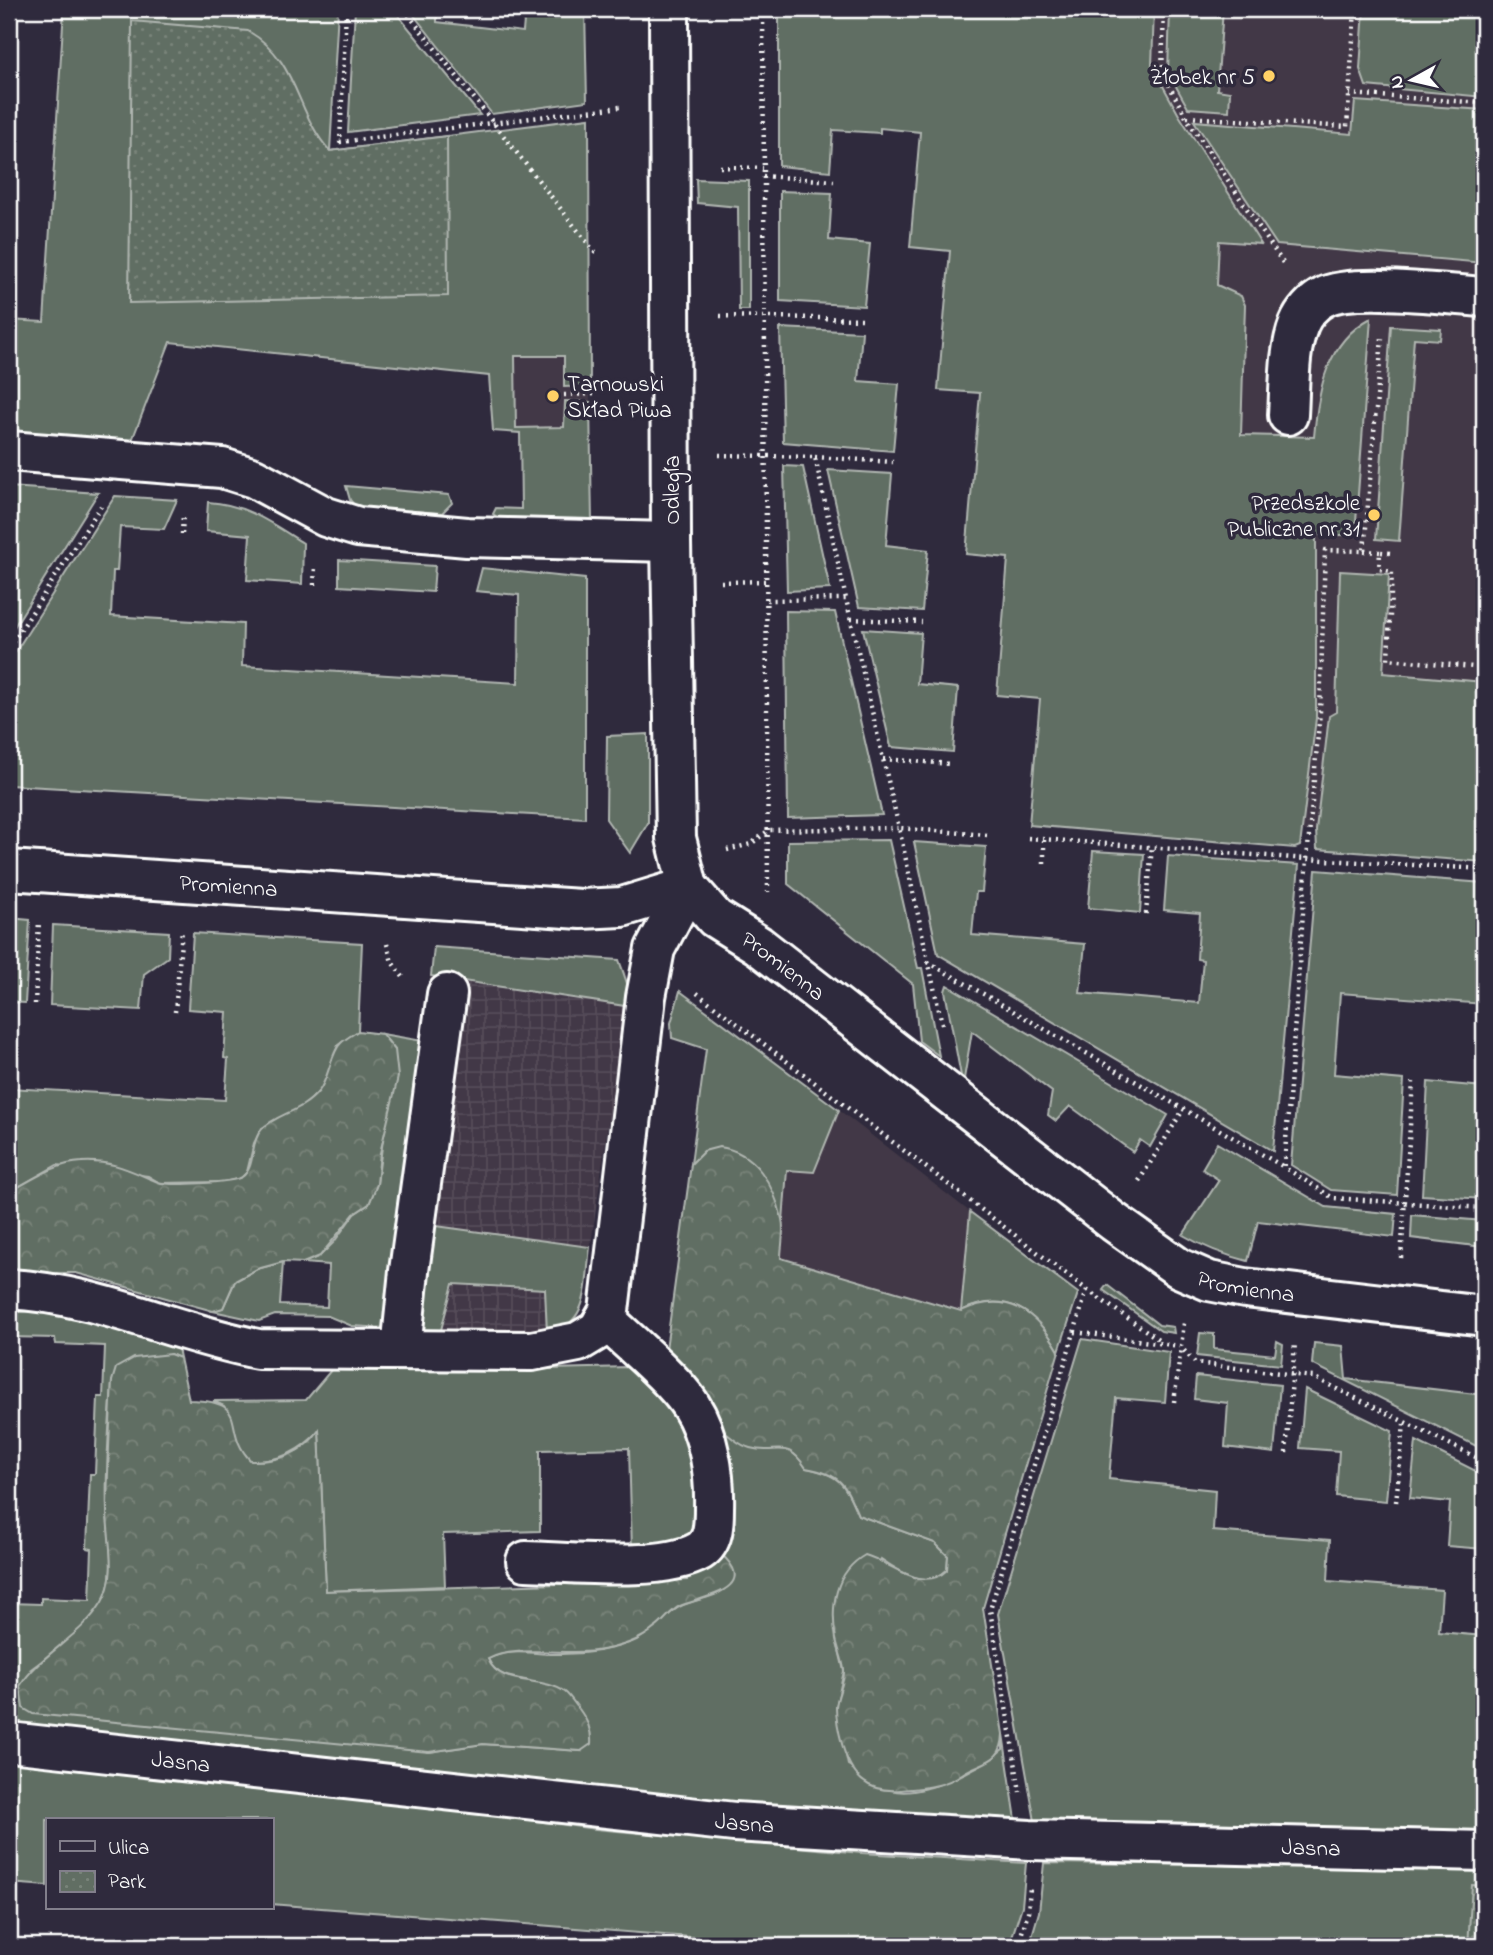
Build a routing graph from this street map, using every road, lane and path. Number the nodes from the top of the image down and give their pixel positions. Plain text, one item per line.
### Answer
1 (346, 9) edge
2 (404, 9) edge
3 (669, 9) edge
4 (763, 9) edge
5 (1164, 9) edge
6 (1354, 9) edge
7 (1349, 94) junction
8 (669, 103) junction
9 (1484, 103) edge
10 (1186, 117) junction
11 (495, 122) junction
12 (763, 176) junction
13 (834, 181) dead end
14 (597, 255) dead end
15 (1484, 297) edge
16 (1312, 305) junction
17 (670, 316) junction
18 (763, 316) junction
19 (863, 319) dead end
20 (1382, 333) dead end
21 (597, 394) dead end
22 (564, 395) dead end
23 (1288, 415) dead end
24 (9, 451) edge
25 (763, 454) junction
26 (671, 456) junction
27 (815, 457) junction
28 (893, 462) dead end
29 (106, 499) dead end
30 (671, 542) junction
31 (1364, 551) junction
32 (1380, 552) junction
33 (1390, 553) dead end
34 (846, 599) junction
35 (767, 600) junction
36 (850, 619) junction
37 (922, 622) dead end
38 (9, 648) edge
39 (1484, 668) edge
40 (883, 759) junction
41 (951, 764) dead end
42 (899, 828) junction
43 (769, 830) junction
44 (987, 835) dead end
45 (1028, 838) dead end
46 (1044, 839) junction
47 (1152, 846) junction
48 (1307, 859) junction
49 (1044, 863) dead end
50 (1484, 869) edge
51 (26, 871) edge
52 (685, 874) junction
53 (185, 882) junction
54 (1146, 914) dead end
55 (758, 945) junction
56 (655, 949) junction
57 (928, 962) junction
58 (447, 994) dead end
59 (34, 1004) dead end
60 (175, 1012) dead end
61 (1413, 1082) dead end
62 (948, 1094) junction
63 (1182, 1110) junction
64 (1284, 1167) junction
65 (1405, 1203) junction
66 (1484, 1208) edge
67 (1114, 1222) junction
68 (1192, 1273) junction
69 (9, 1289) edge
70 (1087, 1290) junction
71 (1299, 1295) junction
72 (1398, 1307) junction
73 (1484, 1316) edge
74 (605, 1319) junction
75 (1075, 1332) junction
76 (1164, 1343) junction
77 (1180, 1346) junction
78 (401, 1350) junction
79 (1292, 1375) junction
80 (1174, 1402) dead end
81 (1404, 1424) junction
82 (1286, 1454) dead end
83 (1484, 1461) edge
84 (1396, 1502) dead end
85 (526, 1561) dead end
86 (9, 1742) edge
87 (1030, 1840) junction
88 (1484, 1851) edge
89 (1018, 1946) edge

1 - 11 path
2 - 11 path
3 - 8 street, Odległa
4 - 12 path
5 - 10 path
6 - 7 path
7 - 9 path
7 - 10 path
8 - 11 path
8 - 17 street, Odległa
10 - 16 path
11 - 14 path
12 - 13 path
12 - 18 path
15 - 16 street
16 - 23 street
17 - 18 path
17 - 26 street, Odległa
18 - 19 path
18 - 25 path
20 - 31 path
21 - 22 path
24 - 30 street
25 - 26 path
25 - 27 path
25 - 35 path
26 - 30 street, Odległa
27 - 28 path
27 - 34 path
29 - 38 path
30 - 52 street, Odległa
31 - 32 path
31 - 48 path
32 - 33 path
32 - 39 path
34 - 35 path
34 - 36 path
35 - 43 path
36 - 37 path
36 - 40 path
40 - 41 path
40 - 42 path
42 - 43 path
42 - 44 path
42 - 57 path
43 - 52 path
43 - 55 path
45 - 46 path
46 - 47 path
46 - 49 path
47 - 48 path
47 - 54 path
48 - 50 path
48 - 64 path
51 - 53 street, Promienna
51 - 59 path
52 - 53 street, Promienna
52 - 55 street, Promienna
52 - 56 street
53 - 60 path
55 - 62 street, Promienna
56 - 70 path
56 - 74 street
57 - 62 path
57 - 63 path
58 - 78 street
61 - 65 path
62 - 67 street, Promienna
63 - 64 path
63 - 67 path
64 - 65 path
65 - 66 path
65 - 72 path
67 - 68 street, Promienna
68 - 71 street, Promienna
68 - 77 path
69 - 78 street
70 - 75 path
70 - 76 path
71 - 72 street, Promienna
71 - 79 path
72 - 73 street, Promienna
74 - 78 street
74 - 85 street
75 - 76 path
75 - 87 path
76 - 77 path
77 - 79 path
77 - 80 path
79 - 81 path
79 - 82 path
81 - 83 path
81 - 84 path
86 - 87 street, Jasna
87 - 88 street, Jasna
87 - 89 path

